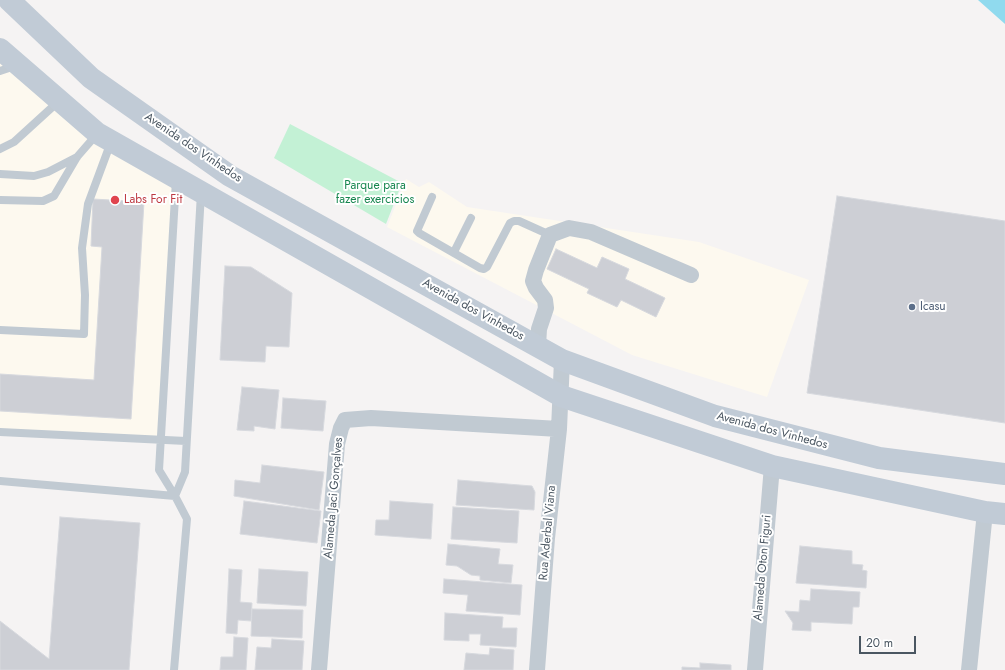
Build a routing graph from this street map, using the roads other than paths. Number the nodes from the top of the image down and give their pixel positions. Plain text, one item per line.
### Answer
1 (9, 0) edge
2 (4, 57) edge
3 (59, 101) junction
4 (104, 138) junction
5 (0, 149) edge
6 (77, 157) junction
7 (0, 174) edge
8 (176, 179) junction
9 (201, 192) junction
10 (432, 197) dead end
11 (0, 200) edge
12 (472, 218) dead end
13 (550, 235) junction
14 (454, 252) junction
15 (383, 260) junction
16 (691, 275) dead end
17 (367, 286) junction
18 (0, 330) edge
19 (538, 346) junction
20 (562, 360) junction
21 (561, 396) junction
22 (559, 429) junction
23 (0, 432) edge
24 (160, 440) junction
25 (186, 441) junction
26 (772, 466) junction
27 (1005, 474) edge
28 (0, 481) edge
29 (175, 496) junction
30 (995, 513) edge
31 (174, 670) edge
32 (319, 670) edge
33 (537, 670) edge
34 (755, 670) edge
35 (969, 670) edge

1 - 15 main road, Avenida dos Vinhedos
2 - 3 main road
3 - 4 main road
3 - 5 lane
4 - 6 lane
4 - 8 main road
4 - 18 lane
6 - 7 lane
6 - 11 lane
8 - 9 main road
8 - 24 lane
9 - 17 main road
9 - 25 lane
10 - 14 lane
12 - 14 lane
13 - 14 lane
13 - 16 street
13 - 19 street
15 - 17 main road
15 - 19 main road, Avenida dos Vinhedos
17 - 21 main road
19 - 20 main road, Avenida dos Vinhedos
20 - 21 street, Rua Aderbal Viana
20 - 27 main road, Avenida dos Vinhedos
21 - 22 street, Rua Aderbal Viana
21 - 26 main road
22 - 32 street, Alameda Jaci Gonçalves
22 - 33 street, Rua Aderbal Viana
23 - 24 lane
24 - 25 lane
24 - 29 lane
25 - 29 lane
26 - 30 main road
26 - 34 street, Alameda Oton Figuri
28 - 29 lane
29 - 31 lane
30 - 35 street

